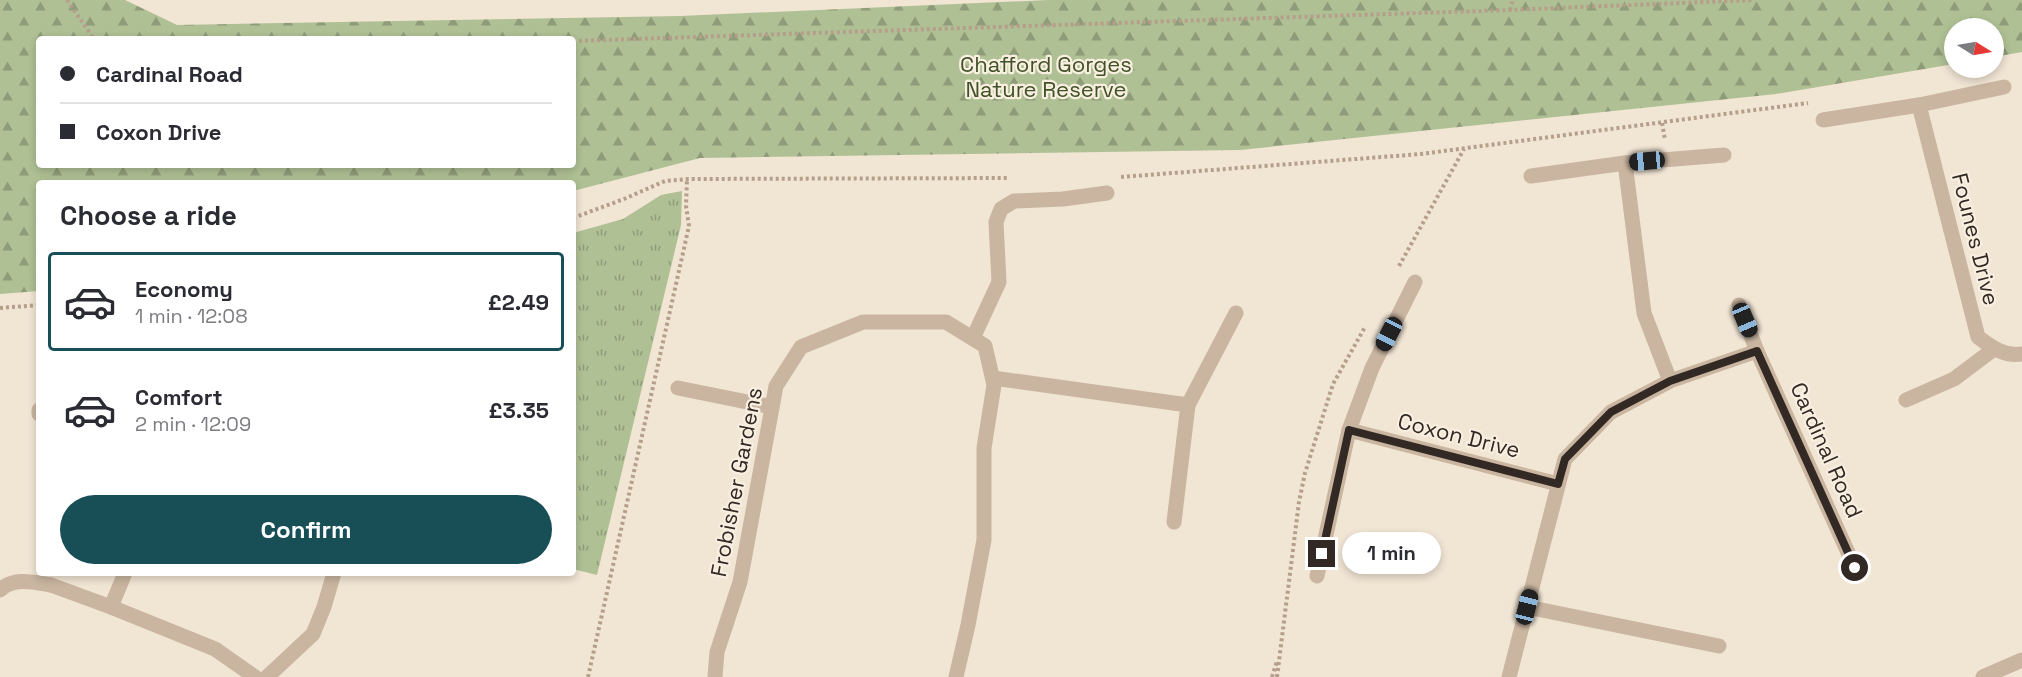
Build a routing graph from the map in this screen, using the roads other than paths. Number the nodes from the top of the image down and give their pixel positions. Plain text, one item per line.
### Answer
1 (2004, 87) dead end
2 (1919, 105) junction
3 (1823, 120) dead end
4 (1724, 155) dead end
5 (1625, 163) junction
6 (1530, 176) dead end
7 (1107, 193) dead end
8 (1415, 282) dead end
9 (1739, 305) dead end
10 (1236, 313) dead end
11 (973, 338) junction
12 (1994, 349) junction
13 (1757, 351) junction
14 (2022, 354) edge
15 (993, 378) junction
16 (1670, 381) junction
17 (678, 388) dead end
18 (1906, 400) dead end
19 (1188, 405) junction
20 (772, 407) junction
21 (1349, 430) junction
22 (1558, 484) junction
23 (1174, 522) dead end
24 (1855, 568) dead end
25 (124, 576) edge
26 (333, 576) edge
27 (1317, 576) dead end
28 (0, 590) edge
29 (111, 607) junction
30 (1527, 607) junction
31 (1719, 646) dead end
32 (2022, 660) edge
33 (255, 677) edge
34 (267, 677) edge
35 (715, 677) edge
36 (956, 677) edge
37 (1509, 677) edge
38 (1983, 677) edge

1 - 2 street
2 - 3 street
2 - 12 street, Founes Drive
4 - 5 street
5 - 6 street
5 - 16 street
7 - 11 street
8 - 21 street
9 - 13 street, Cardinal Road
10 - 19 street
11 - 15 street, Frobisher Gardens
11 - 20 street, Frobisher Gardens
12 - 14 street
12 - 18 street
13 - 16 street
13 - 24 street, Cardinal Road
15 - 19 street
15 - 36 street, Frobisher Gardens
16 - 22 street
17 - 20 street
19 - 23 street
20 - 35 street, Frobisher Gardens
21 - 22 street, Coxon Drive
21 - 27 street
22 - 30 street
25 - 29 street
26 - 34 street
28 - 29 street
29 - 33 street
30 - 31 street
30 - 37 street
32 - 38 street

